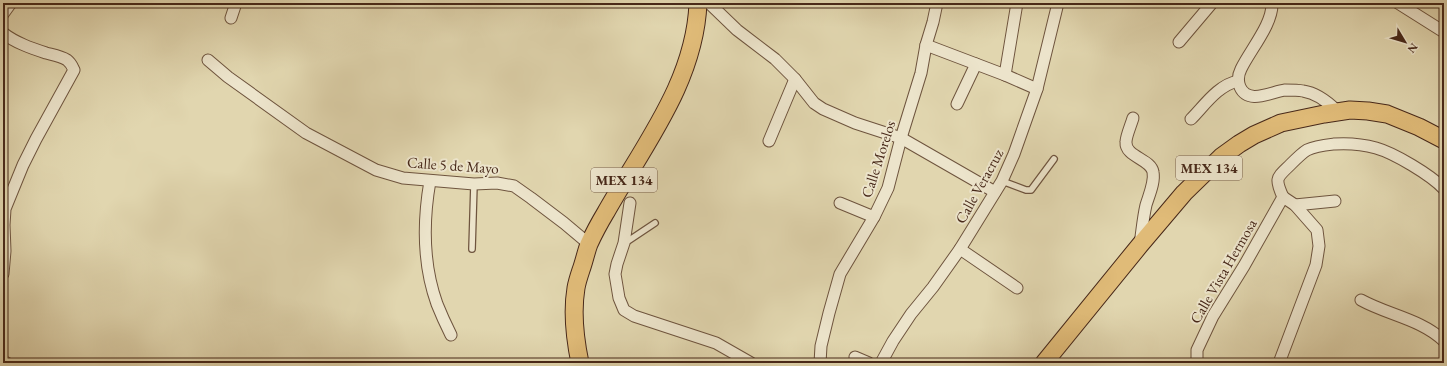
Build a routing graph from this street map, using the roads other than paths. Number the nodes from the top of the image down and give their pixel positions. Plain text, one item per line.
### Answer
1 (12, 3) edge
2 (236, 3) edge
3 (698, 3) edge
4 (709, 3) edge
5 (937, 3) edge
6 (1017, 3) edge
7 (1058, 3) edge
8 (1212, 3) edge
9 (1272, 3) edge
10 (1398, 3) edge
11 (3, 14) edge
12 (231, 18) dead end
13 (1444, 32) edge
14 (3, 33) edge
15 (1179, 42) dead end
16 (926, 45) junction
17 (208, 60) dead end
18 (976, 64) junction
19 (1005, 75) junction
20 (795, 79) junction
21 (1238, 82) junction
22 (1037, 89) junction
23 (957, 104) dead end
24 (1337, 111) junction
25 (1133, 118) dead end
26 (1191, 120) dead end
27 (901, 138) junction
28 (1444, 140) edge
29 (769, 141) dead end
30 (1054, 158) dead end
31 (430, 181) junction
32 (1002, 181) junction
33 (474, 184) junction
34 (1444, 189) edge
35 (995, 192) junction
36 (1283, 197) junction
37 (1335, 201) dead end
38 (630, 203) dead end
39 (840, 203) dead end
40 (1296, 205) junction
41 (874, 217) junction
42 (655, 223) dead end
43 (624, 243) junction
44 (589, 244) junction
45 (1140, 245) junction
46 (960, 249) junction
47 (472, 250) dead end
48 (3, 274) edge
49 (1017, 288) dead end
50 (1361, 300) dead end
51 (451, 335) dead end
52 (1444, 341) edge
53 (855, 358) dead end
54 (1051, 359) edge
55 (3, 361) edge
56 (7, 363) edge
57 (580, 363) edge
58 (751, 363) edge
59 (820, 363) edge
60 (869, 363) edge
61 (881, 363) edge
62 (1197, 363) edge
63 (1279, 363) edge

1 - 11 street
2 - 12 street
3 - 44 main road, MEX 134
4 - 20 street
5 - 16 street, Calle Morelos
6 - 19 street
7 - 22 street, Calle Veracruz
8 - 15 street
9 - 21 street
10 - 13 street
14 - 48 street
16 - 18 street
16 - 27 street, Calle Morelos
17 - 31 street, Calle 5 de Mayo
18 - 19 street
18 - 23 street
19 - 22 street
20 - 27 street
20 - 29 street
21 - 24 street
21 - 26 street
22 - 32 street, Calle Veracruz
24 - 28 main road, MEX 134
24 - 45 main road, MEX 134
25 - 45 street
27 - 35 street
27 - 41 street, Calle Morelos
30 - 32 lane
31 - 33 street, Calle 5 de Mayo
31 - 51 street
32 - 35 street, Calle Veracruz
33 - 44 street, Calle 5 de Mayo
33 - 47 lane
34 - 36 street
35 - 46 street, Calle Veracruz
36 - 40 street
36 - 62 street, Calle Vista Hermosa
37 - 40 street
38 - 43 street
39 - 41 street
40 - 63 street
41 - 59 street, Calle Morelos
42 - 43 lane
43 - 58 street
44 - 57 main road, MEX 134
45 - 54 main road, MEX 134
46 - 49 street
46 - 61 street, Calle Veracruz
50 - 52 street
53 - 60 street
55 - 56 street

